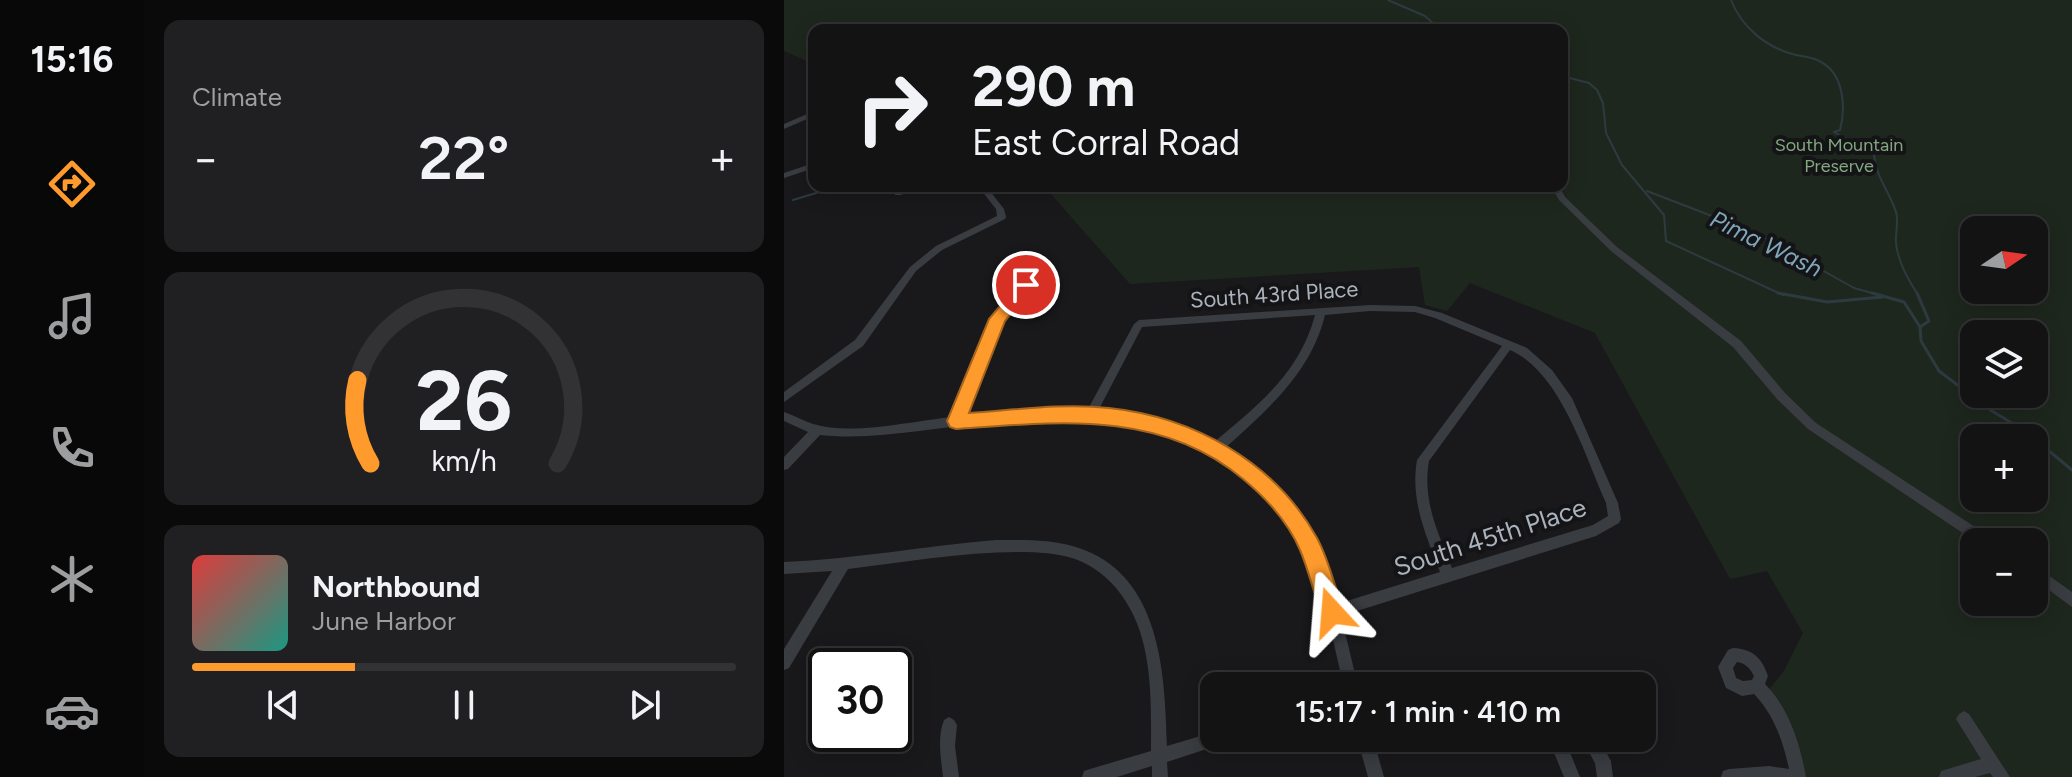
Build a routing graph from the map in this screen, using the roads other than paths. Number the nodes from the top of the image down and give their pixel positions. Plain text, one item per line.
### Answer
1 (808, 116) edge
2 (784, 127) edge
3 (808, 167) edge
4 (784, 176) edge
5 (987, 192) edge
6 (1558, 192) edge
7 (1026, 285) dead end
8 (1321, 311) junction
9 (1509, 344) junction
10 (784, 398) edge
11 (1091, 414) junction
12 (784, 416) edge
13 (956, 421) junction
14 (817, 430) junction
15 (1215, 449) junction
16 (784, 465) edge
17 (1615, 519) joint
18 (1966, 528) edge
19 (844, 564) junction
20 (784, 568) edge
21 (1448, 575) junction
22 (2048, 582) edge
23 (2072, 600) edge
24 (1332, 612) junction
25 (784, 663) edge
26 (1347, 672) edge
27 (1757, 686) dead end
28 (1964, 719) dead end
29 (949, 725) dead end
30 (1200, 744) edge
31 (1369, 752) edge
32 (1562, 752) edge
33 (1598, 752) edge
34 (1159, 756) junction
35 (1998, 770) edge
36 (951, 777) edge
37 (1090, 777) edge
38 (1160, 777) edge
39 (1376, 777) edge
40 (1572, 777) edge
41 (1605, 777) edge
42 (1729, 777) edge
43 (1789, 777) edge
44 (1798, 777) edge
45 (1947, 777) edge

1 - 2 street
3 - 4 street
5 - 10 street
6 - 18 street
7 - 13 street
8 - 9 street, South 43rd Place
8 - 11 street, South 43rd Place
8 - 15 street
9 - 17 street, South 43rd Place
9 - 21 street
11 - 13 street
11 - 15 street
12 - 14 street
13 - 14 street
14 - 16 street
15 - 24 street
17 - 21 street, South 45th Place
19 - 20 street
19 - 25 street
19 - 34 street
21 - 24 street, South 45th Place
22 - 23 street
24 - 26 street
27 - 44 street
28 - 35 street
29 - 36 street
30 - 34 street
31 - 39 street
32 - 40 street
33 - 41 street
34 - 37 street
34 - 38 street
35 - 45 street
42 - 43 street

